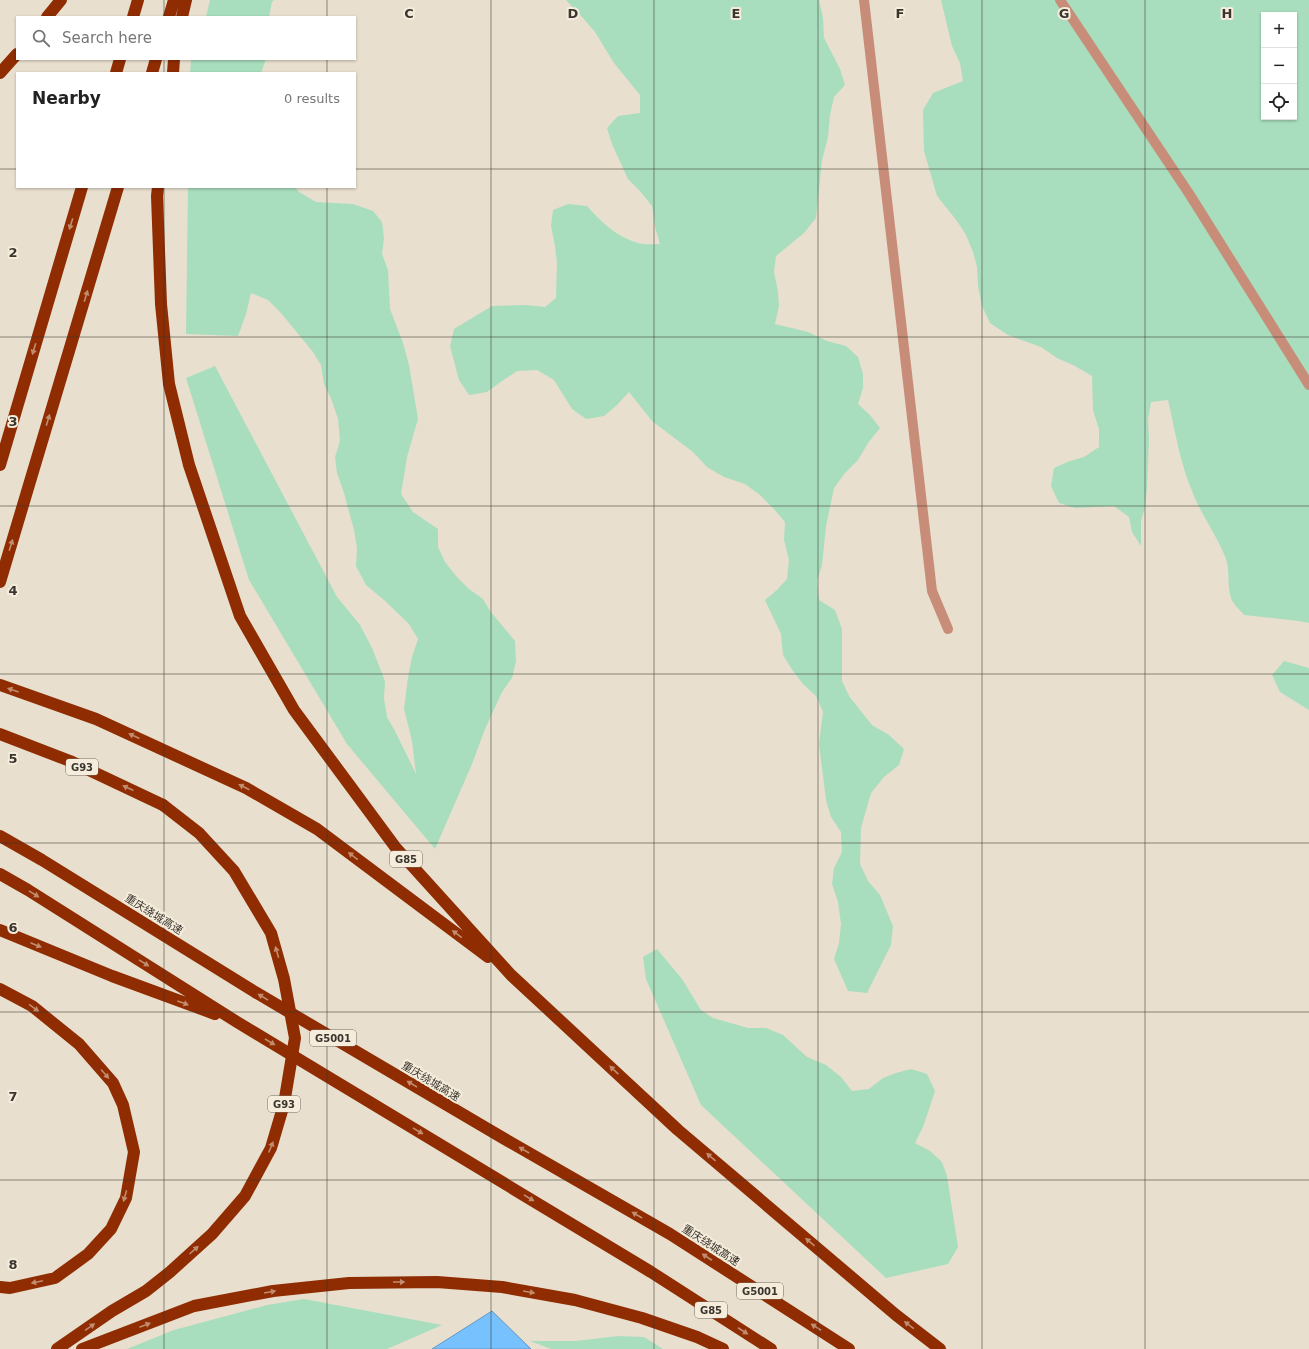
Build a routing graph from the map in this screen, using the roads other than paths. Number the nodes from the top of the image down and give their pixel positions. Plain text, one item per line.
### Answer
1 (61, 0) edge
2 (138, 0) edge
3 (174, 0) edge
4 (186, 0) edge
5 (864, 0) edge
6 (1060, 0) edge
7 (48, 16) edge
8 (133, 16) edge
9 (169, 16) edge
10 (182, 16) edge
11 (16, 55) edge
12 (120, 60) edge
13 (156, 60) edge
14 (174, 60) edge
15 (116, 72) edge
16 (152, 72) edge
17 (173, 72) edge
18 (0, 73) edge
19 (82, 188) edge
20 (118, 188) edge
21 (158, 192) edge
22 (1309, 385) edge
23 (0, 465) edge
24 (0, 582) edge
25 (948, 629) dead end
26 (0, 685) edge
27 (0, 734) edge
28 (0, 836) edge
29 (0, 874) edge
30 (0, 930) edge
31 (511, 975) junction
32 (0, 989) edge
33 (237, 1022) junction
34 (0, 1287) edge
35 (58, 1349) edge
36 (82, 1349) edge
37 (723, 1349) edge
38 (771, 1349) edge
39 (849, 1349) edge
40 (940, 1349) edge

1 - 7 highway
2 - 8 highway
3 - 9 highway
4 - 10 highway
5 - 25 street
6 - 22 street
11 - 18 highway
12 - 15 highway
13 - 16 highway
14 - 17 highway
19 -> 23 highway
24 -> 20 highway
21 - 31 highway, G85
31 -> 26 highway
35 -> 27 highway, G93, bridge
39 -> 28 highway, 重庆绕城高速 / G5001
29 -> 33 highway
30 -> 33 highway, G85
40 -> 31 highway, G85
32 -> 34 highway
33 -> 38 highway, G85
36 -> 37 highway

